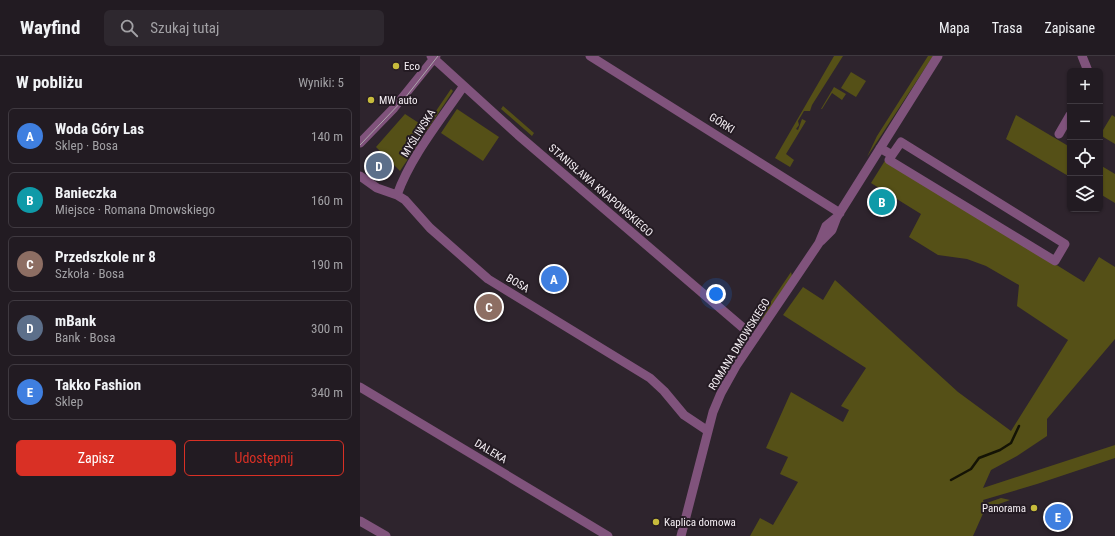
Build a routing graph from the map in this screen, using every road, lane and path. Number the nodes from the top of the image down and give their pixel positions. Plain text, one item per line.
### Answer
1 (590, 56) edge
2 (938, 56) edge
3 (1082, 56) edge
4 (434, 57) edge
5 (1087, 68) edge
6 (463, 87) junction
7 (1067, 120) edge
8 (1059, 134) dead end
9 (360, 143) edge
10 (880, 148) junction
11 (892, 155) junction
12 (360, 176) edge
13 (397, 195) junction
14 (838, 215) junction
15 (755, 338) junction
16 (360, 387) edge
17 (708, 430) junction
18 (360, 521) edge
19 (386, 536) edge
20 (608, 536) edge
21 (681, 536) edge

1 - 14 street, GÓRKI
2 - 10 street, ROMANA DMOWSKIEGO
3 - 5 street
4 - 6 street, STANISŁAWA KNAPOWSKIEGO
4 - 9 street
6 - 13 street, MYŚLIWSKA
6 - 15 street, STANISŁAWA KNAPOWSKIEGO
7 - 8 street
10 - 11 street
10 - 14 street, ROMANA DMOWSKIEGO
11 - 11 street
12 - 13 street, BOSA
13 - 17 street, BOSA
14 - 15 street, ROMANA DMOWSKIEGO
15 - 17 street, ROMANA DMOWSKIEGO
16 - 20 street, DALEKA
17 - 21 street, ROMANA DMOWSKIEGO
18 - 19 street

